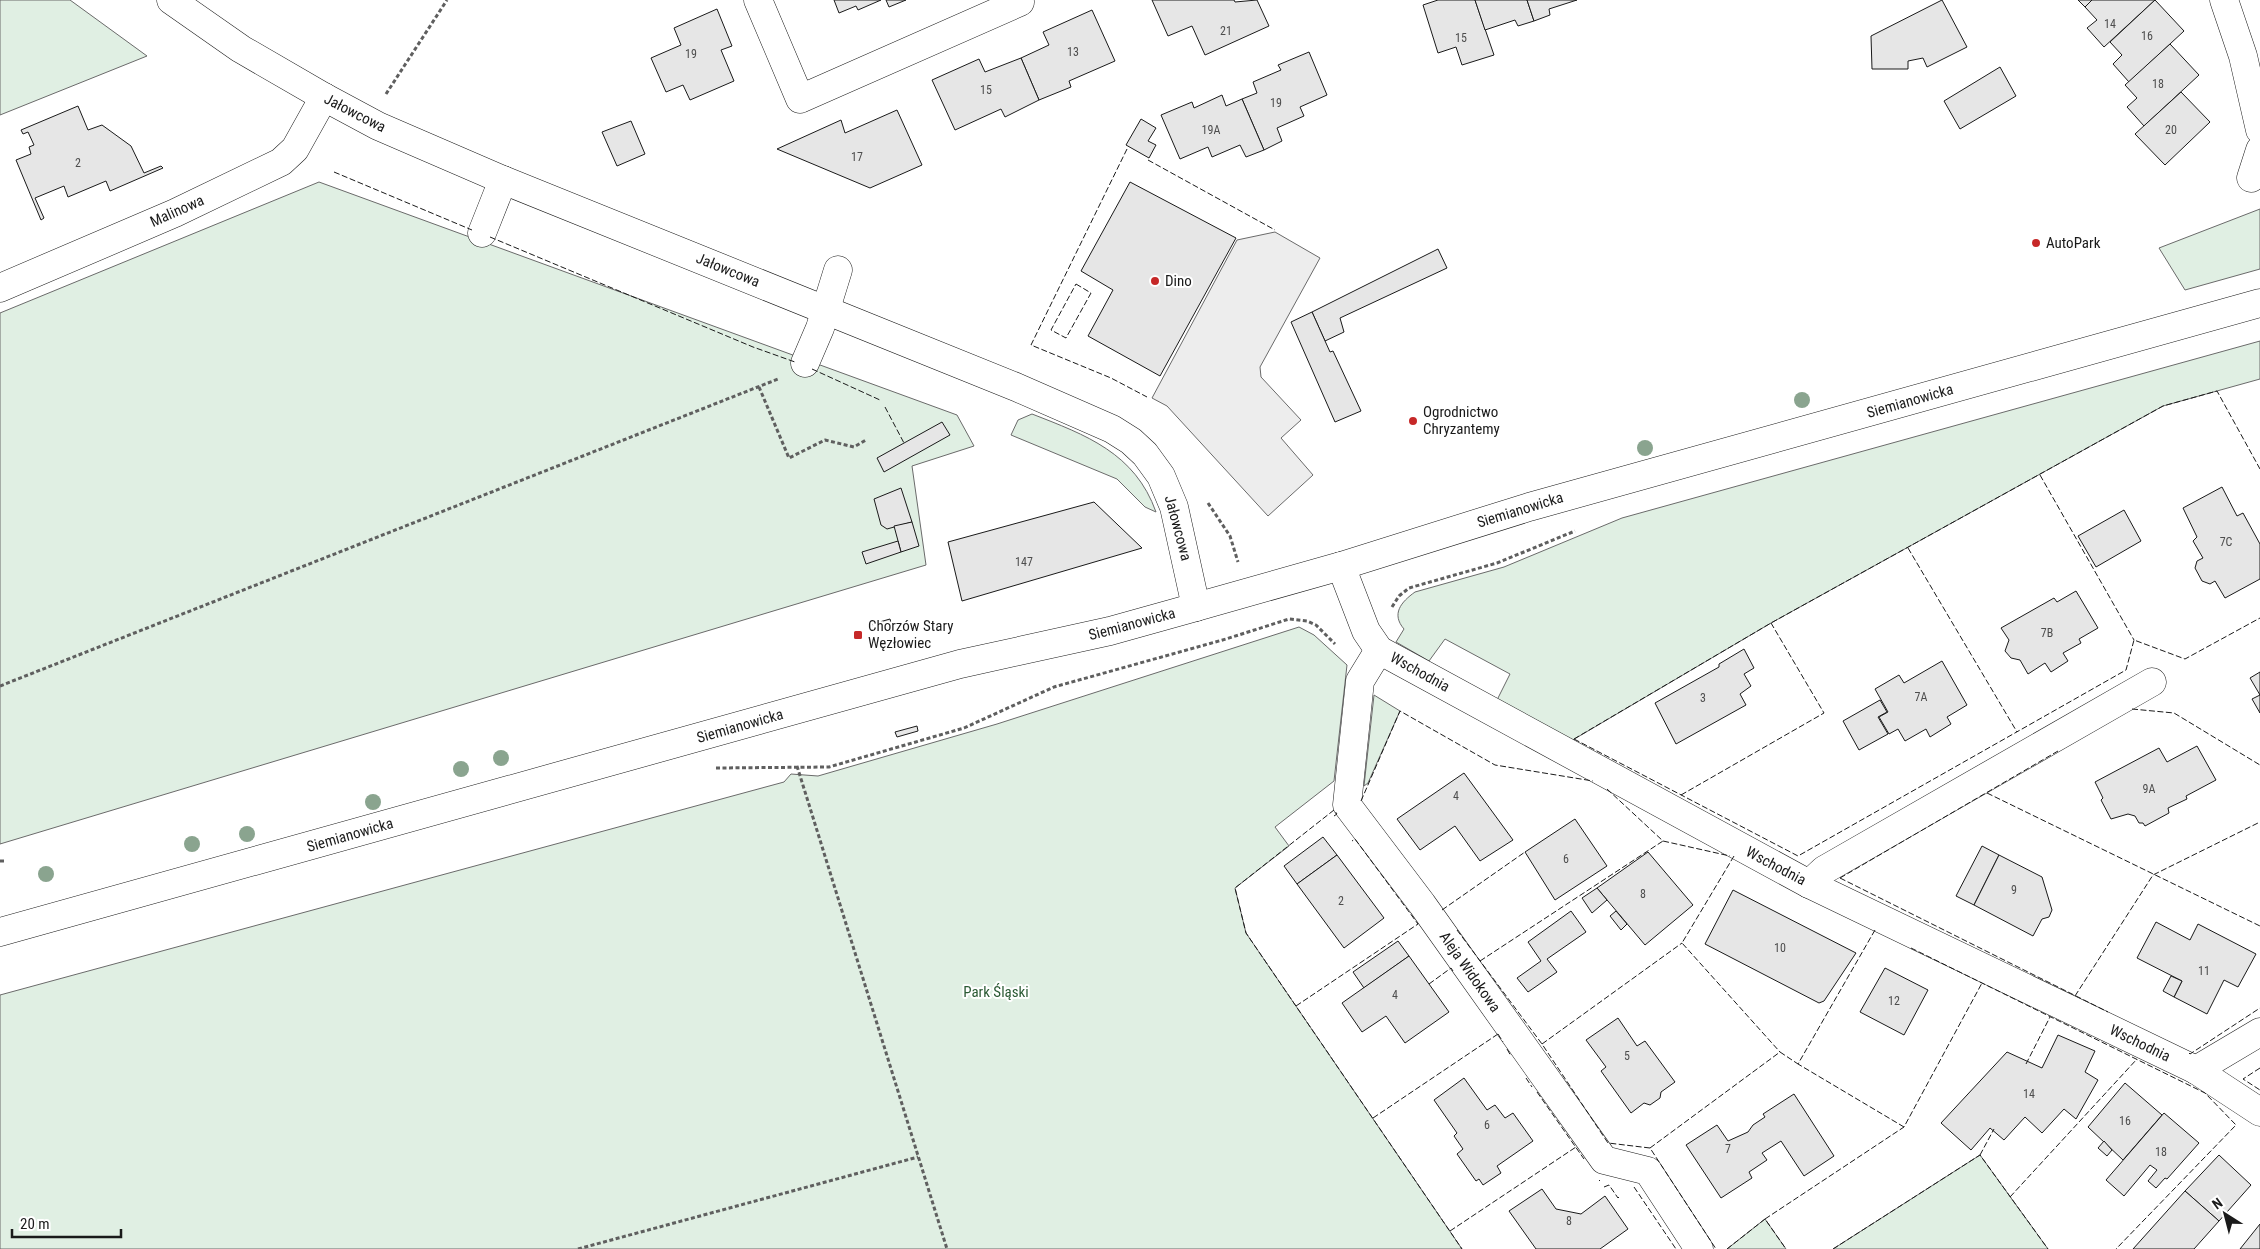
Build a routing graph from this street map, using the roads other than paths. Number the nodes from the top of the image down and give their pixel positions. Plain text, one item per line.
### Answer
1 (171, 0) edge
2 (758, 0) edge
3 (2224, 0) edge
4 (1020, 2) dead end
5 (324, 97) junction
6 (2260, 130) edge
7 (2260, 150) edge
8 (2251, 178) dead end
9 (503, 180) junction
10 (482, 233) dead end
11 (838, 270) dead end
12 (0, 288) edge
13 (2260, 304) edge
14 (825, 309) junction
15 (795, 370) road end
16 (1341, 566) junction
17 (1196, 607) junction
18 (1379, 650) junction
19 (2152, 682) dead end
20 (1809, 884) junction
21 (0, 932) edge
22 (2260, 1032) edge
23 (2196, 1070) junction
24 (2260, 1112) edge
25 (1699, 1249) edge

1 - 5 street, Jałowcowa
2 - 4 street
3 - 6 street
5 - 9 street, Jałowcowa
5 - 12 street, Malinowa
7 - 8 street
9 - 10 street
9 - 14 street, Jałowcowa
11 - 14 street
13 - 16 street, Siemianowicka
14 - 15 street
14 - 17 street, Jałowcowa
16 - 17 street, Siemianowicka
16 - 18 street, Wschodnia
17 - 21 street, Siemianowicka
18 - 20 street, Wschodnia
18 - 25 street, Aleja Widokowa
19 - 20 street
20 - 23 street, Wschodnia
22 - 23 street
23 - 24 street, Wschodnia

